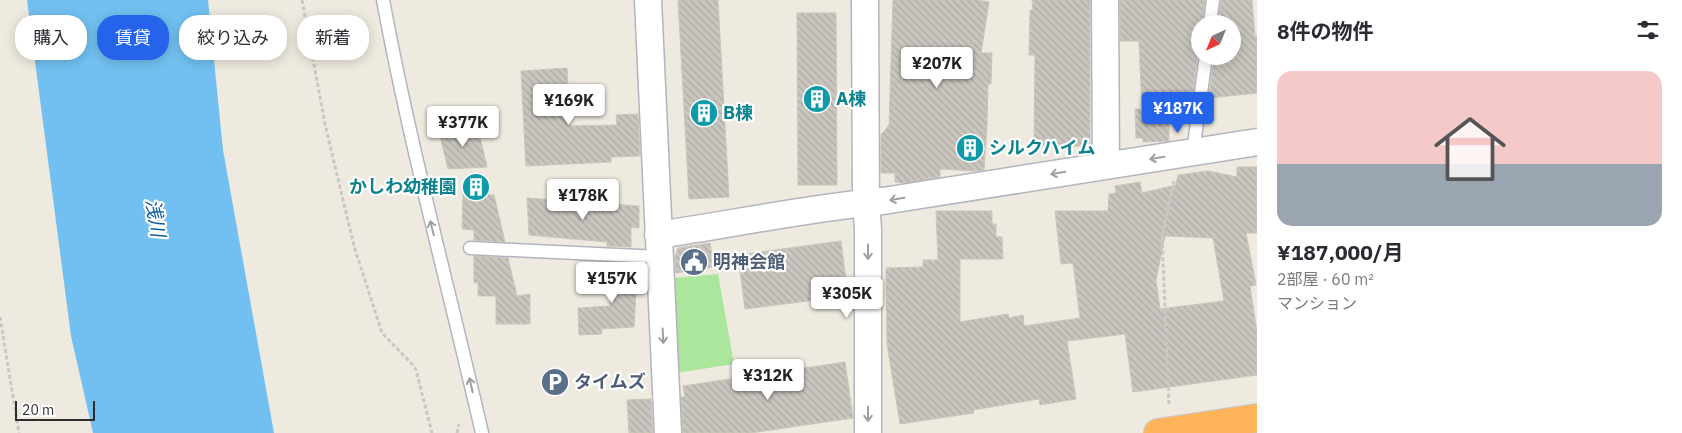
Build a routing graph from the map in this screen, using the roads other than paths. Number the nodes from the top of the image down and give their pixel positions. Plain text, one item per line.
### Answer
1 (383, 0) edge
2 (648, 0) edge
3 (865, 0) edge
4 (1104, 0) edge
5 (1213, 0) edge
6 (1211, 15) edge
7 (1204, 65) edge
8 (1257, 142) edge
9 (1186, 153) junction
10 (1106, 166) junction
11 (866, 203) junction
12 (659, 246) junction
13 (470, 248) dead end
14 (1257, 418) edge
15 (1163, 432) edge
16 (482, 433) edge
17 (668, 433) edge
18 (868, 433) edge

16 -> 1 lane
2 - 12 street
3 - 11 street
4 - 10 street
5 - 6 lane
7 - 9 lane
8 - 9 street
9 -> 10 street
10 -> 11 street
11 - 12 street
11 -> 18 street
12 - 13 lane
12 -> 17 street
14 - 15 highway

